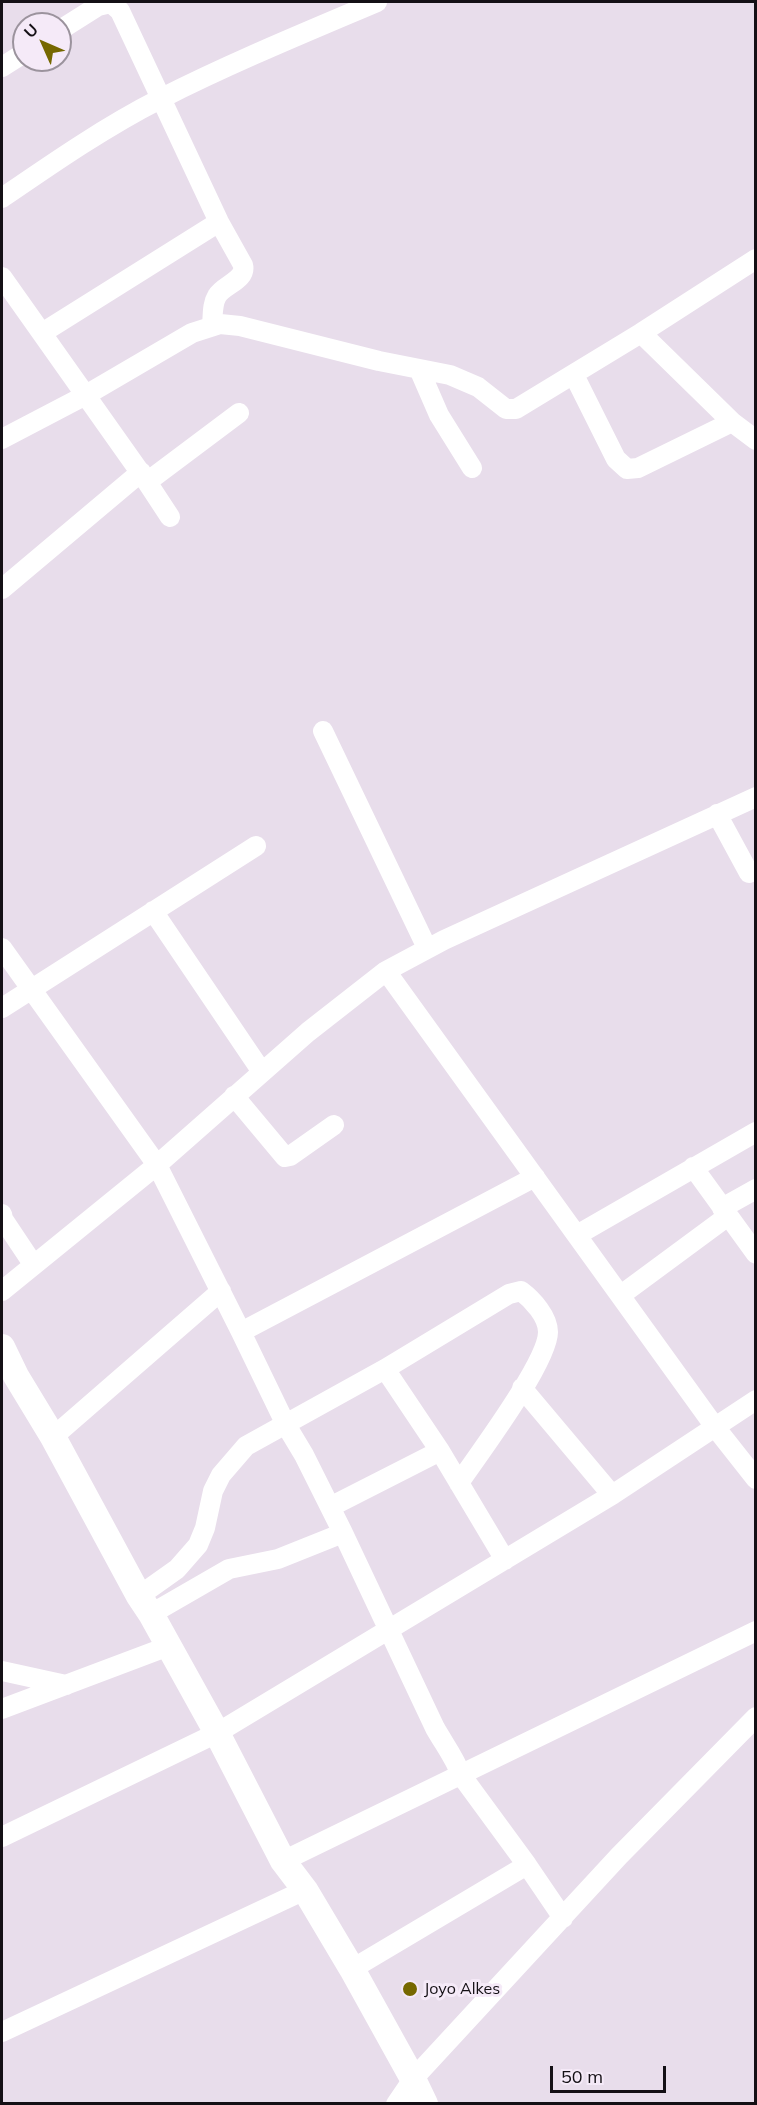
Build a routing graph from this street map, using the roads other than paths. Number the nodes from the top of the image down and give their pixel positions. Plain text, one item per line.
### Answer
1 (377, 2) edge
2 (72, 23) edge
3 (160, 99) junction
4 (2, 198) edge
5 (219, 222) junction
6 (756, 259) edge
7 (2, 277) edge
8 (212, 325) junction
9 (42, 333) junction
10 (641, 333) junction
11 (419, 369) junction
12 (574, 375) junction
13 (86, 395) junction
14 (239, 413) dead end
15 (732, 422) junction
16 (2, 439) edge
17 (756, 440) edge
18 (472, 468) dead end
19 (144, 477) junction
20 (170, 517) dead end
21 (2, 589) edge
22 (323, 731) dead end
23 (756, 797) edge
24 (717, 814) junction
25 (256, 846) dead end
26 (749, 873) dead end
27 (153, 910) junction
28 (2, 948) edge
29 (427, 948) junction
30 (386, 971) junction
31 (30, 990) junction
32 (2, 1008) edge
33 (262, 1072) junction
34 (234, 1096) junction
35 (334, 1125) dead end
36 (756, 1132) edge
37 (157, 1165) junction
38 (693, 1167) junction
39 (536, 1177) junction
40 (756, 1189) edge
41 (725, 1212) junction
42 (2, 1214) edge
43 (577, 1235) junction
44 (756, 1254) edge
45 (33, 1264) junction
46 (2, 1291) edge
47 (221, 1291) junction
48 (621, 1295) junction
49 (242, 1332) junction
50 (2, 1347) edge
51 (385, 1369) junction
52 (522, 1388) junction
53 (756, 1400) edge
54 (286, 1425) junction
55 (715, 1427) junction
56 (53, 1437) junction
57 (440, 1451) junction
58 (756, 1479) edge
59 (459, 1484) junction
60 (612, 1495) junction
61 (330, 1506) junction
62 (343, 1533) junction
63 (505, 1560) junction
64 (145, 1605) junction
65 (389, 1630) junction
66 (756, 1631) edge
67 (169, 1646) junction
68 (2, 1671) edge
69 (67, 1685) junction
70 (2, 1709) edge
71 (756, 1717) edge
72 (218, 1733) junction
73 (461, 1775) junction
74 (2, 1837) edge
75 (283, 1861) junction
76 (527, 1864) junction
77 (306, 1890) junction
78 (563, 1918) junction
79 (352, 1969) junction
80 (2, 2032) edge
81 (414, 2079) junction
82 (396, 2103) edge
83 (425, 2103) edge

1 - 3 street
2 - 3 street
3 - 4 street
3 - 5 street
5 - 8 street
5 - 9 street
6 - 10 street
7 - 9 street
8 - 11 street
8 - 13 street
9 - 13 street
10 - 12 street
10 - 15 street
11 - 12 street
11 - 18 street
12 - 15 street
13 - 16 street
13 - 19 street
14 - 19 street
15 - 17 street
19 - 20 street
19 - 21 street
22 - 29 street
23 - 24 street
24 - 26 street
24 - 29 street
25 - 27 street
27 - 31 street
27 - 33 street
28 - 31 street
29 - 30 street
30 - 33 street
30 - 39 street
31 - 32 street
31 - 37 street
33 - 34 street
34 - 35 street
34 - 37 street
36 - 38 street
37 - 45 street
37 - 47 street
38 - 41 street
38 - 43 street
39 - 43 street
39 - 49 street
40 - 41 street
41 - 44 street
41 - 48 street
42 - 45 street
43 - 48 street
45 - 46 street
47 - 49 street
47 - 56 street
48 - 55 street
49 - 54 street
50 - 56 main road
51 - 52 street
51 - 54 street
51 - 57 street
52 - 59 street
52 - 60 street
53 - 55 street
54 - 61 street
54 - 64 street
55 - 58 street
55 - 60 street
56 - 64 main road
57 - 59 street
57 - 61 street
59 - 63 street
60 - 63 street
61 - 62 street
62 - 64 street
62 - 65 street
63 - 65 street
64 - 67 main road
65 - 72 street
65 - 73 street
66 - 73 street
67 - 69 street
67 - 72 main road
68 - 69 street
69 - 70 street
71 - 78 street
72 - 74 street
72 - 75 main road
73 - 75 street
73 - 76 street
75 - 77 main road
76 - 78 street
76 - 79 street
77 - 79 main road
77 - 80 street
78 - 81 street
79 - 81 main road
81 - 82 street
81 - 83 main road

